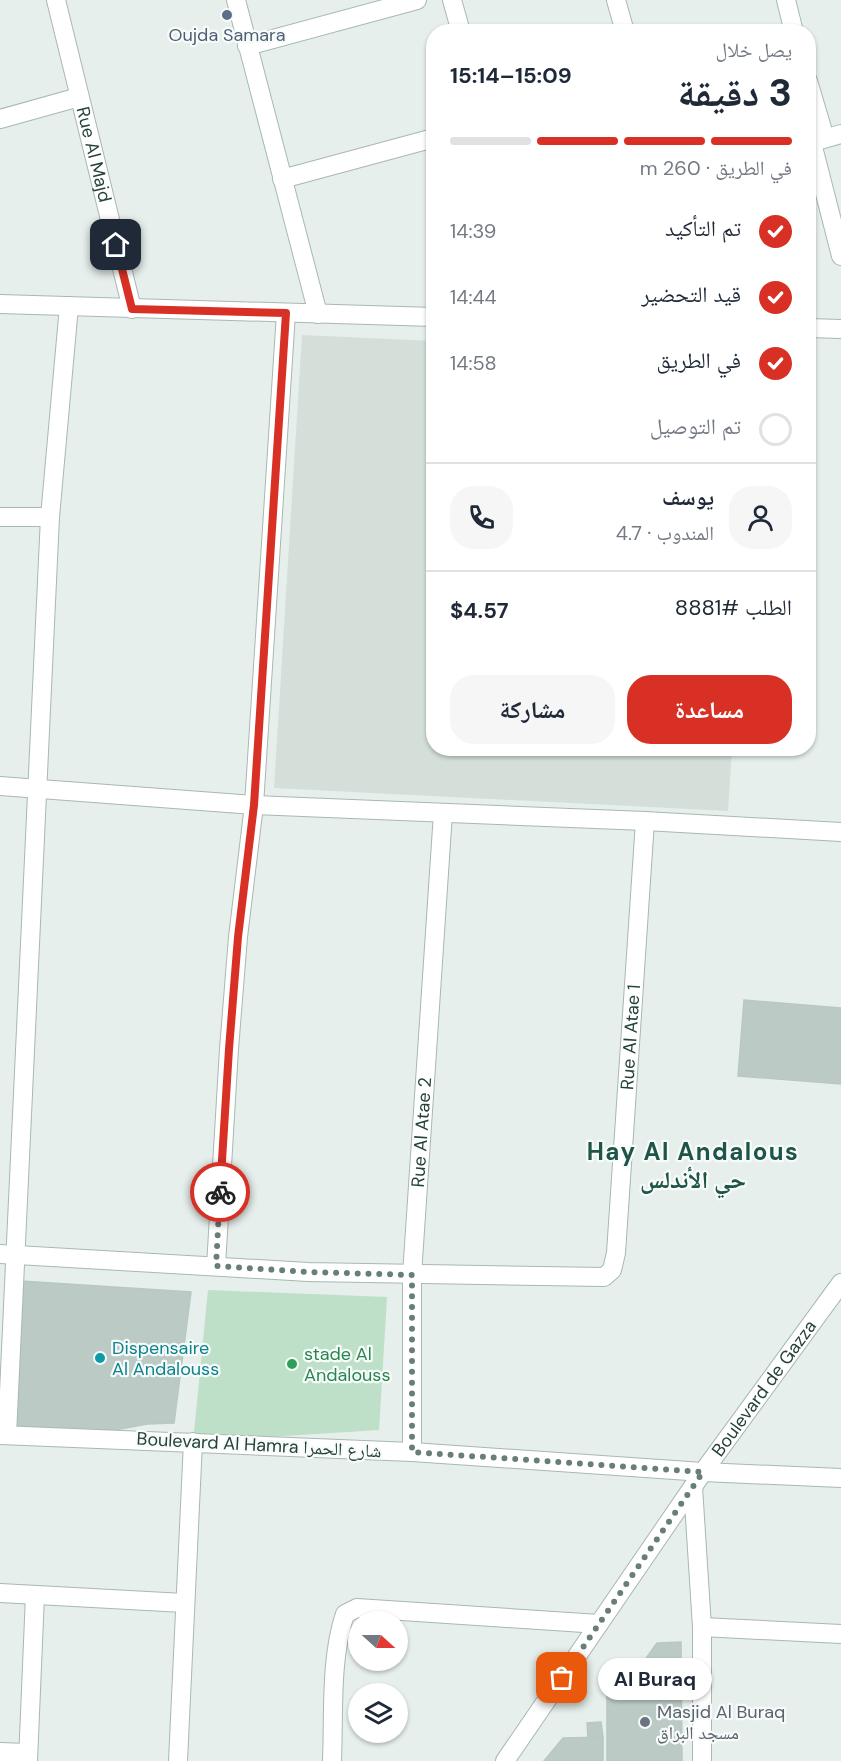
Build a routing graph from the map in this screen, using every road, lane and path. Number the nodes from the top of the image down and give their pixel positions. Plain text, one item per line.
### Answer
1 (56, 0) edge
2 (236, 0) edge
3 (417, 0) edge
4 (452, 0) edge
5 (616, 0) edge
6 (786, 0) edge
7 (459, 24) edge
8 (623, 24) edge
9 (792, 24) edge
10 (247, 46) junction
11 (79, 97) junction
12 (816, 115) edge
13 (0, 119) edge
14 (426, 140) edge
15 (822, 140) edge
16 (282, 179) junction
17 (841, 256) edge
18 (0, 304) edge
19 (69, 306) junction
20 (132, 309) junction
21 (286, 313) junction
22 (318, 314) junction
23 (426, 317) edge
24 (816, 328) edge
25 (841, 329) edge
26 (50, 517) junction
27 (0, 518) edge
28 (0, 786) edge
29 (38, 789) junction
30 (254, 805) junction
31 (443, 813) junction
32 (645, 821) junction
33 (841, 832) edge
34 (7, 1254) edge
35 (216, 1266) junction
36 (412, 1275) junction
37 (838, 1292) edge
38 (3, 1435) edge
39 (193, 1442) junction
40 (412, 1452) junction
41 (841, 1478) edge
42 (698, 1480) junction
43 (0, 1593) edge
44 (35, 1595) junction
45 (184, 1603) junction
46 (599, 1624) junction
47 (702, 1627) junction
48 (841, 1634) edge
49 (0, 1752) edge
50 (28, 1757) edge
51 (178, 1761) edge
52 (332, 1761) edge
53 (505, 1761) edge
54 (702, 1761) edge

1 - 11 street, Rue Al Majd
2 - 10 street
3 - 10 street
4 - 7 street
5 - 8 street
6 - 9 street
10 - 16 street
11 - 13 street
11 - 20 street, Rue Al Majd
12 - 15 street
14 - 16 street
15 - 17 street
16 - 22 street
18 - 19 street
19 - 20 street
19 - 26 street
20 - 21 street
21 - 22 street
21 - 30 street
22 - 23 street
24 - 25 street
26 - 27 street
26 - 29 street
28 - 29 street
29 - 30 street
29 - 34 street
30 - 31 street
30 - 35 street
31 - 32 street
31 - 36 street, Rue Al Atae 2
32 - 33 street
32 - 36 street, Rue Al Atae 1
34 - 35 street
34 - 38 street
35 - 36 street
36 - 40 street, Rue Al Atae 2
37 - 42 street, Boulevard de Gazza
38 - 39 street, Boulevard Al Hamra شارع الحمرا
39 - 40 street, Boulevard Al Hamra شارع الحمرا
39 - 45 street
40 - 42 street, Boulevard Al Hamra شارع الحمرا
41 - 42 street, Boulevard Al Hamra شارع الحمرا
42 - 46 street, Boulevard de Gazza
42 - 47 street
43 - 44 street
44 - 45 street
44 - 50 street
45 - 51 street
46 - 52 street
46 - 53 street, Boulevard de Gazza
47 - 48 street
47 - 54 street
49 - 50 street

